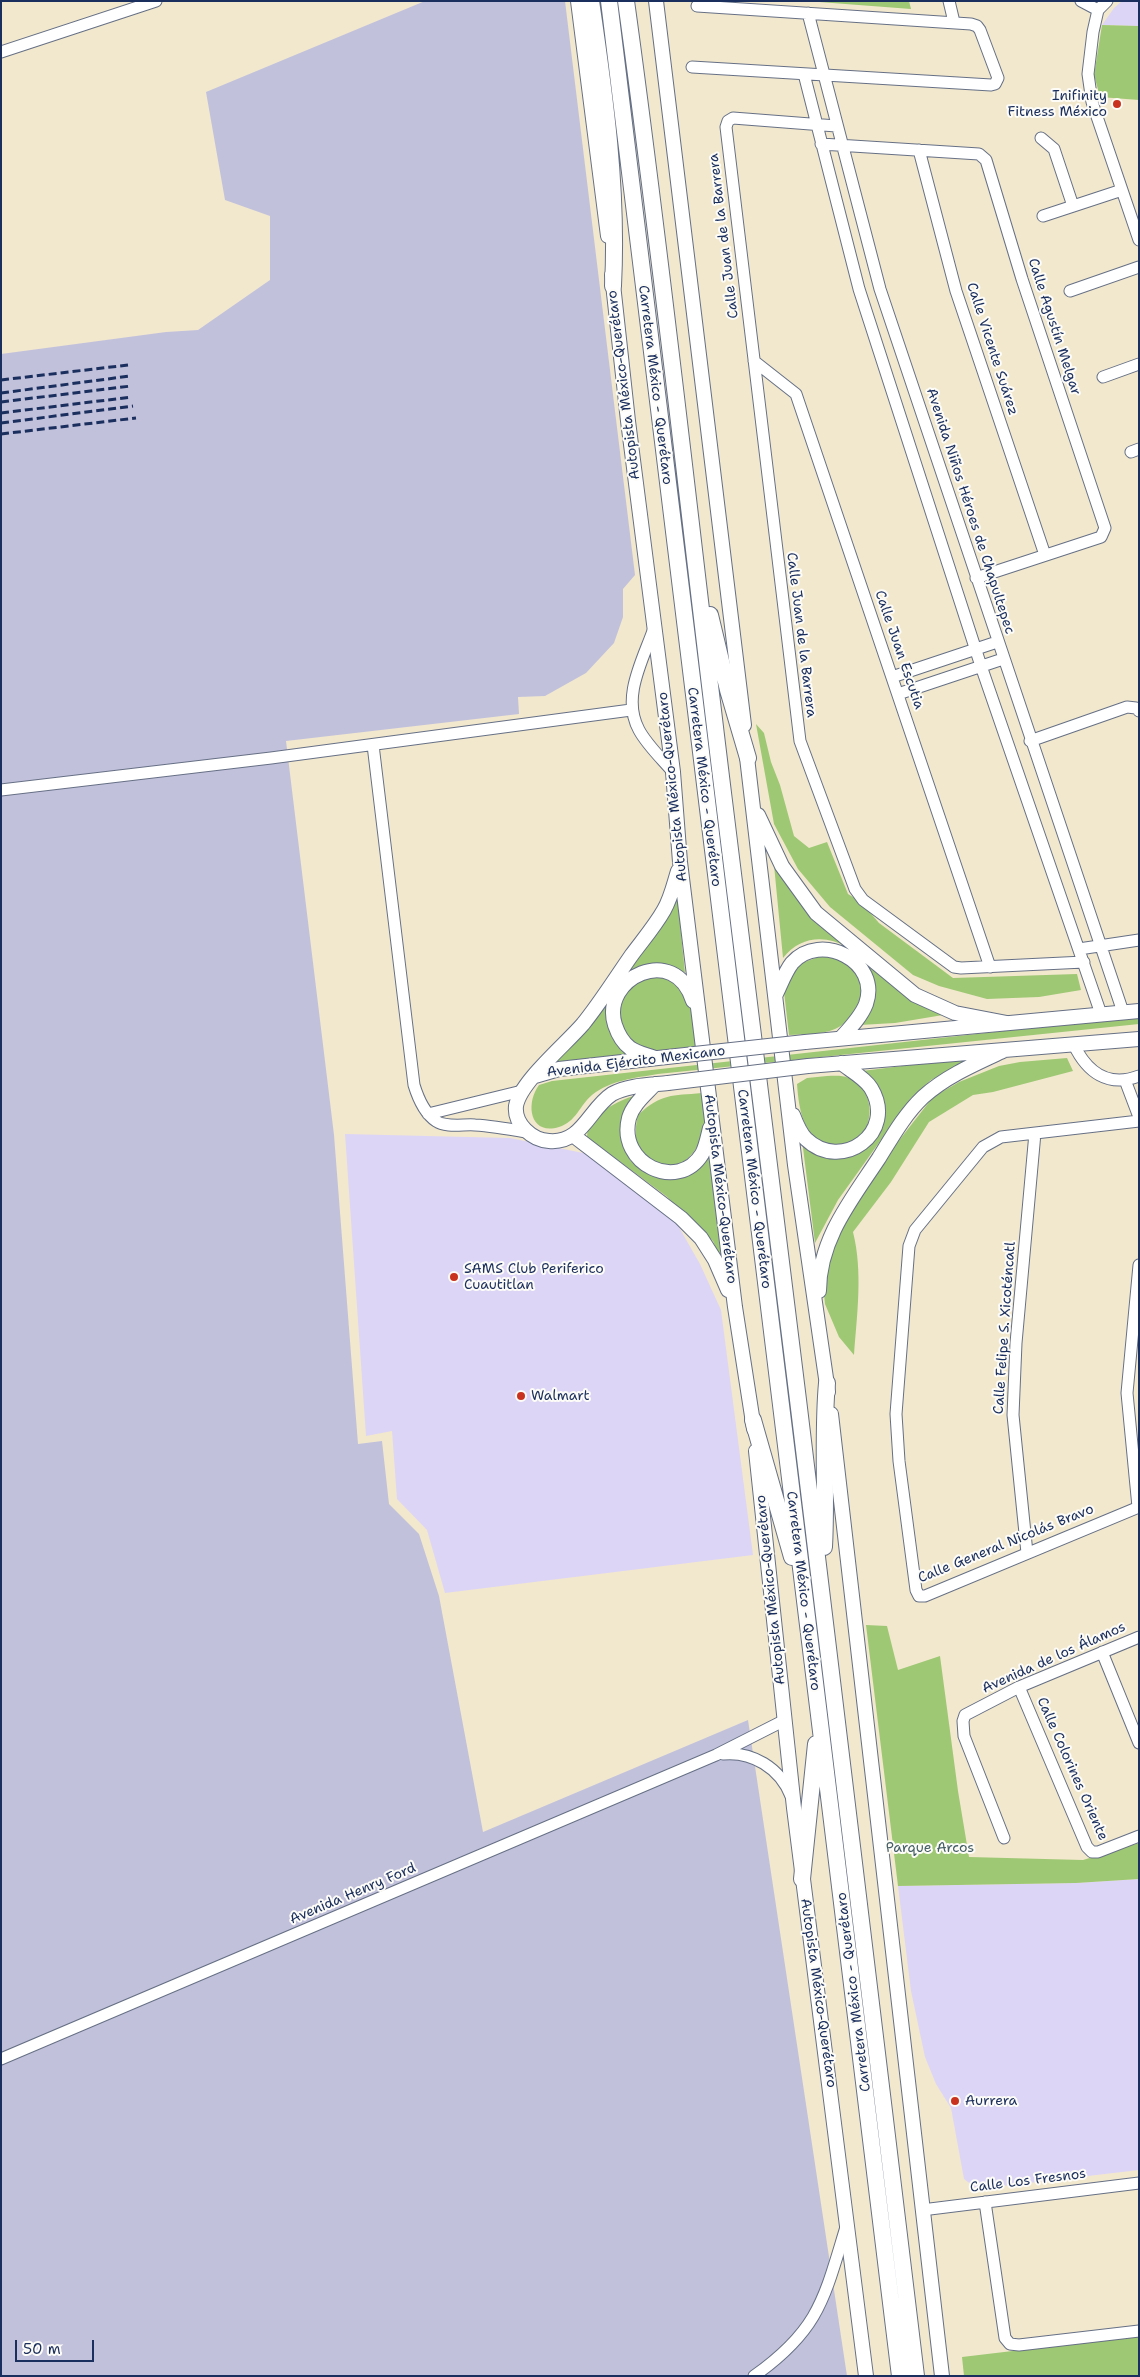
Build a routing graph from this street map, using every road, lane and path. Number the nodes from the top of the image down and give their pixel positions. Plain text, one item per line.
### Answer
1 (156, 1) edge
2 (578, 1) edge
3 (591, 1) edge
4 (609, 1) edge
5 (626, 1) edge
6 (656, 1) edge
7 (949, 1) edge
8 (1082, 1) edge
9 (1106, 1) edge
10 (697, 6) dead end
11 (1098, 10) junction
12 (808, 13) junction
13 (954, 22) junction
14 (1, 52) edge
15 (692, 67) dead end
16 (804, 74) junction
17 (825, 75) junction
18 (816, 125) junction
19 (836, 126) junction
20 (1041, 138) dead end
21 (820, 144) junction
22 (842, 145) junction
23 (919, 150) junction
24 (1122, 190) junction
25 (1073, 206) junction
26 (1042, 216) dead end
27 (1139, 240) edge
28 (1139, 266) edge
29 (613, 286) junction
30 (1070, 291) dead end
31 (754, 361) junction
32 (1139, 364) edge
33 (1103, 376) dead end
34 (913, 390) junction
35 (894, 396) junction
36 (920, 408) junction
37 (900, 415) junction
38 (691, 532) junction
39 (1046, 555) junction
40 (976, 578) junction
41 (654, 626) junction
42 (997, 642) junction
43 (975, 648) junction
44 (1003, 659) junction
45 (981, 666) junction
46 (892, 677) junction
47 (898, 694) junction
48 (631, 710) junction
49 (1139, 711) edge
50 (1030, 741) junction
51 (373, 745) junction
52 (748, 758) junction
53 (673, 772) junction
54 (1, 790) edge
55 (1051, 802) junction
56 (753, 804) junction
57 (1032, 808) junction
58 (680, 862) junction
59 (1139, 940) edge
60 (1101, 946) junction
61 (1079, 949) junction
62 (1084, 962) junction
63 (990, 967) junction
64 (776, 994) junction
65 (1139, 1011) edge
66 (1123, 1012) junction
67 (1101, 1014) junction
68 (700, 1023) junction
69 (1007, 1023) junction
70 (841, 1038) junction
71 (1139, 1039) edge
72 (1074, 1045) junction
73 (1005, 1050) junction
74 (655, 1058) junction
75 (842, 1063) junction
76 (535, 1076) junction
77 (1139, 1076) edge
78 (1125, 1080) junction
79 (661, 1083) junction
80 (522, 1091) junction
81 (789, 1108) junction
82 (428, 1114) junction
83 (1139, 1117) edge
84 (1139, 1121) edge
85 (712, 1122) junction
86 (526, 1132) junction
87 (1035, 1134) junction
88 (574, 1136) junction
89 (1139, 1265) edge
90 (735, 1307) junction
91 (818, 1324) junction
92 (827, 1383) junction
93 (753, 1420) junction
94 (1138, 1507) edge
95 (1027, 1553) junction
96 (821, 1586) junction
97 (803, 1591) junction
98 (1139, 1637) edge
99 (1102, 1652) junction
100 (1019, 1687) junction
101 (818, 1714) junction
102 (785, 1720) junction
103 (1139, 1743) edge
104 (716, 1755) junction
105 (794, 1808) junction
106 (1135, 1837) edge
107 (1004, 1838) dead end
108 (802, 1879) junction
109 (1, 2059) edge
110 (1139, 2183) edge
111 (985, 2202) junction
112 (922, 2210) junction
113 (848, 2220) junction
114 (1139, 2332) edge
115 (754, 2376) edge
116 (866, 2376) edge
117 (900, 2376) edge
118 (916, 2376) edge
119 (942, 2376) edge

1 - 14 street
2 - 29 main road, Autopista México-Querétaro
3 - 29 highway
4 - 97 highway, Carretera México - Querétaro
5 - 38 highway, Carretera México - Querétaro
6 - 52 main road
7 - 13 street
8 - 11 street
9 - 11 street
10 - 12 street
11 - 24 street
12 - 13 street
12 - 17 street, Avenida Niños Héroes de Chapultepec
13 - 17 street
15 - 16 street
16 - 17 street
16 - 18 street
17 - 19 street, Avenida Niños Héroes de Chapultepec
18 - 19 street
18 - 21 street
18 - 31 street, Calle Juan de la Barrera
19 - 22 street, Avenida Niños Héroes de Chapultepec
20 - 25 street
21 - 22 street, Calle Agustín Melgar
21 - 35 street
22 - 23 street, Calle Agustín Melgar
22 - 34 street, Avenida Niños Héroes de Chapultepec
23 - 39 street, Calle Vicente Suárez
23 - 39 street, Calle Agustín Melgar
24 - 25 street
24 - 27 street
25 - 26 street
28 - 30 street
29 - 41 main road, Autopista México-Querétaro
31 - 46 street, Calle Juan Escutia
31 - 63 street, Calle Juan de la Barrera
32 - 33 street
34 - 35 street
34 - 36 street, Avenida Niños Héroes de Chapultepec
35 - 37 street
36 - 37 street
36 - 40 street, Avenida Niños Héroes de Chapultepec
37 - 43 street
38 - 52 highway
38 - 96 highway, Carretera México - Querétaro
39 - 40 street, Calle Agustín Melgar
40 - 42 street, Avenida Niños Héroes de Chapultepec
41 - 48 street
41 - 53 main road, Autopista México-Querétaro
42 - 43 street
42 - 44 street, Avenida Niños Héroes de Chapultepec
43 - 45 street
43 - 46 street
44 - 45 street
44 - 50 street, Avenida Niños Héroes de Chapultepec
45 - 47 street
45 - 57 street
46 - 47 street, Calle Juan Escutia
47 - 63 street, Calle Juan Escutia
48 - 51 street
48 - 53 street
49 - 50 street
50 - 55 street, Avenida Niños Héroes de Chapultepec
51 - 54 street
51 - 82 street
52 - 56 main road
53 - 58 main road, Autopista México-Querétaro
55 - 57 street
55 - 60 street, Avenida Niños Héroes de Chapultepec
56 - 64 main road
56 - 69 main road
57 - 61 street
58 - 68 main road, Autopista México-Querétaro
58 - 76 main road
59 - 60 street
60 - 61 street
60 - 66 street, Avenida Niños Héroes de Chapultepec
61 - 62 street
62 - 63 street, Calle Juan de la Barrera
62 - 67 street
64 - 70 main road
64 - 81 main road
65 - 66 main road, Avenida Ejército Mexicano
66 - 67 main road, Avenida Ejército Mexicano
67 - 69 main road, Avenida Ejército Mexicano
68 - 74 main road
68 - 85 main road, Autopista México-Querétaro
69 - 70 main road, Avenida Ejército Mexicano
70 - 74 main road, Avenida Ejército Mexicano, bridge
71 - 72 main road, Avenida Ejército Mexicano
72 - 73 main road, Avenida Ejército Mexicano
72 - 78 street
73 - 75 main road, Avenida Ejército Mexicano
73 - 91 main road
74 - 76 main road, Avenida Ejército Mexicano
75 - 79 main road, Avenida Ejército Mexicano, bridge
75 - 81 main road
76 - 80 main road, Avenida Ejército Mexicano
77 - 78 street
78 - 83 street
79 - 85 main road
79 - 88 main road, Avenida Ejército Mexicano
80 - 82 street
80 - 86 main road
81 - 91 main road
82 - 86 street
84 - 87 street, Calle General Nicolás Bravo
85 - 90 main road, Autopista México-Querétaro
86 - 88 main road
87 - 95 street, Calle Felipe S. Xicoténcatl
87 - 95 street, Calle General Nicolás Bravo
88 - 90 main road
89 - 94 street
90 - 93 main road, Autopista México-Querétaro
91 - 92 main road
92 - 96 highway
92 - 112 main road
93 - 97 highway
93 - 102 main road, Autopista México-Querétaro
94 - 95 street, Calle General Nicolás Bravo
96 - 118 highway, Carretera México - Querétaro
97 - 101 highway, Carretera México - Querétaro
98 - 99 street, Avenida de los Álamos
99 - 100 street, Avenida de los Álamos
99 - 103 street
100 - 106 street, Calle Colorines Oriente
100 - 107 street, Avenida de los Álamos
101 - 108 highway
101 - 117 highway, Carretera México - Querétaro
102 - 104 street, Avenida Henry Ford
102 - 105 main road, Autopista México-Querétaro
104 - 105 street, Avenida Henry Ford
104 - 109 street, Avenida Henry Ford
105 - 108 main road, Autopista México-Querétaro
108 - 113 main road, Autopista México-Querétaro
110 - 111 street, Calle Los Fresnos
111 - 112 street, Calle Los Fresnos
111 - 114 street
112 - 119 main road
113 - 115 street
113 - 116 main road, Autopista México-Querétaro

